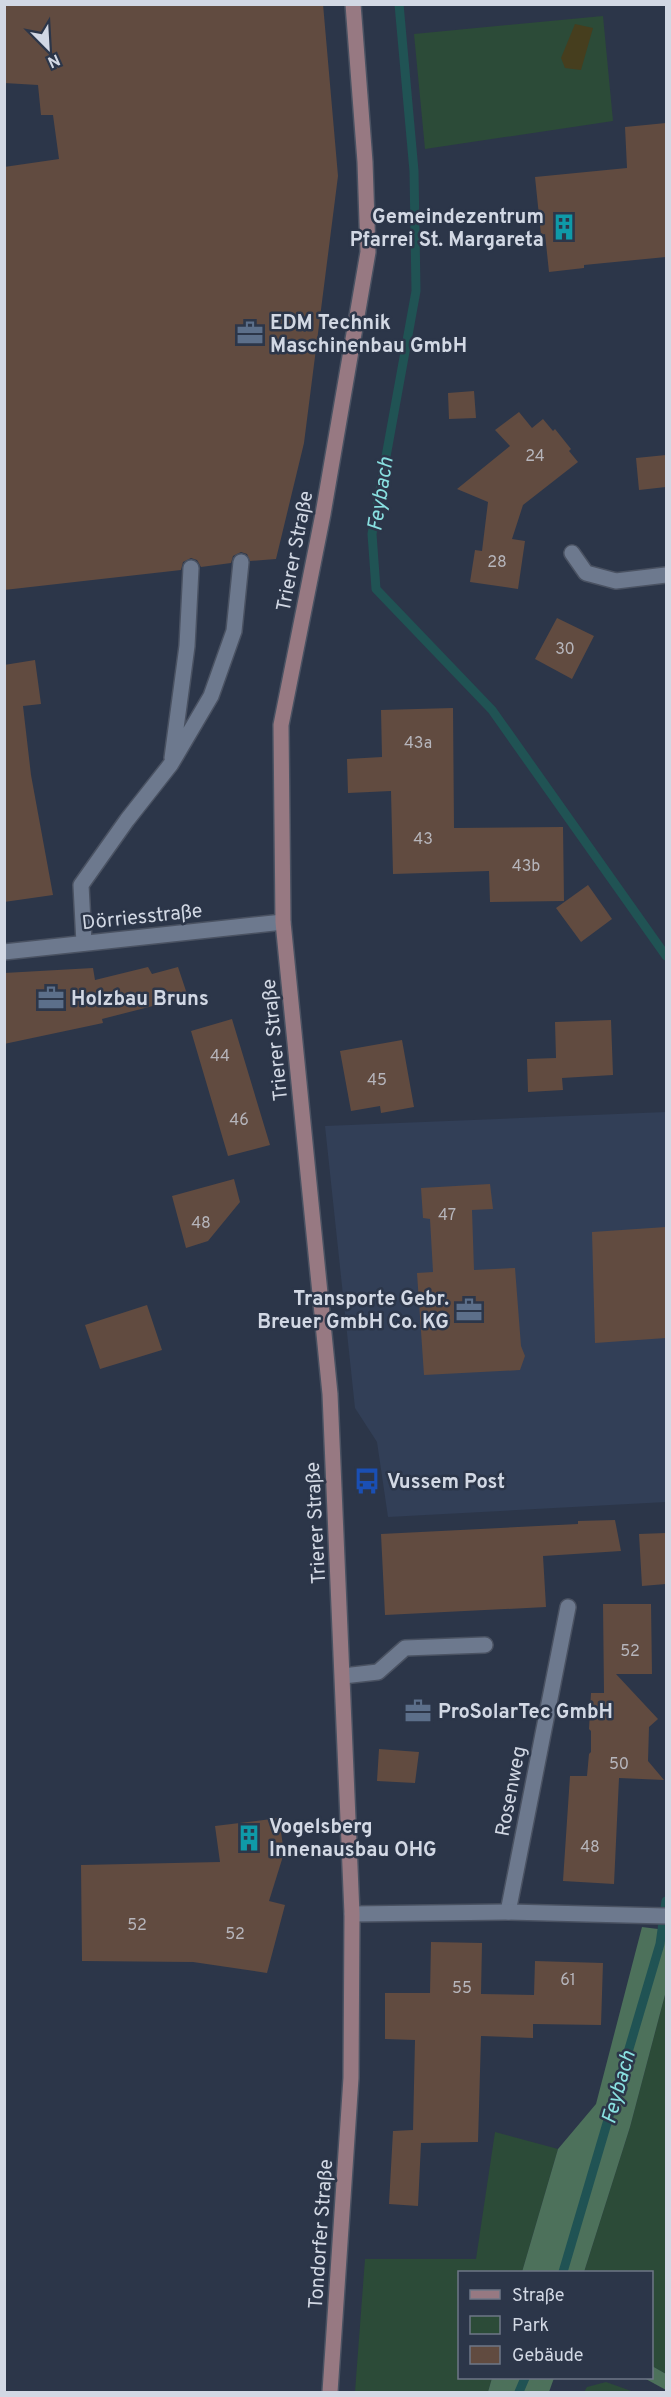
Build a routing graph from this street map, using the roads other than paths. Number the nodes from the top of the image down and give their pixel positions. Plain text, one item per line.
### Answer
1 (353, 4) edge
2 (572, 553) dead end
3 (241, 562) dead end
4 (191, 568) dead end
5 (666, 575) edge
6 (171, 764) junction
7 (283, 922) junction
8 (84, 943) junction
9 (4, 952) edge
10 (568, 1607) dead end
11 (485, 1645) dead end
12 (343, 1677) junction
13 (508, 1912) junction
14 (352, 1914) junction
15 (666, 1916) edge
16 (351, 2078) joint
17 (330, 2392) edge

1 - 7 main road, Trierer Straße
2 - 5 street
3 - 6 street
4 - 6 street
6 - 8 street
7 - 8 street, Dörriesstraße
7 - 12 main road, Trierer Straße
8 - 9 street, Dörriesstraße
10 - 13 street, Rosenweg
11 - 12 street
12 - 14 main road, Trierer Straße
13 - 14 street
13 - 15 street
14 - 16 main road, Trierer Straße
16 - 17 main road, Tondorfer Straße

